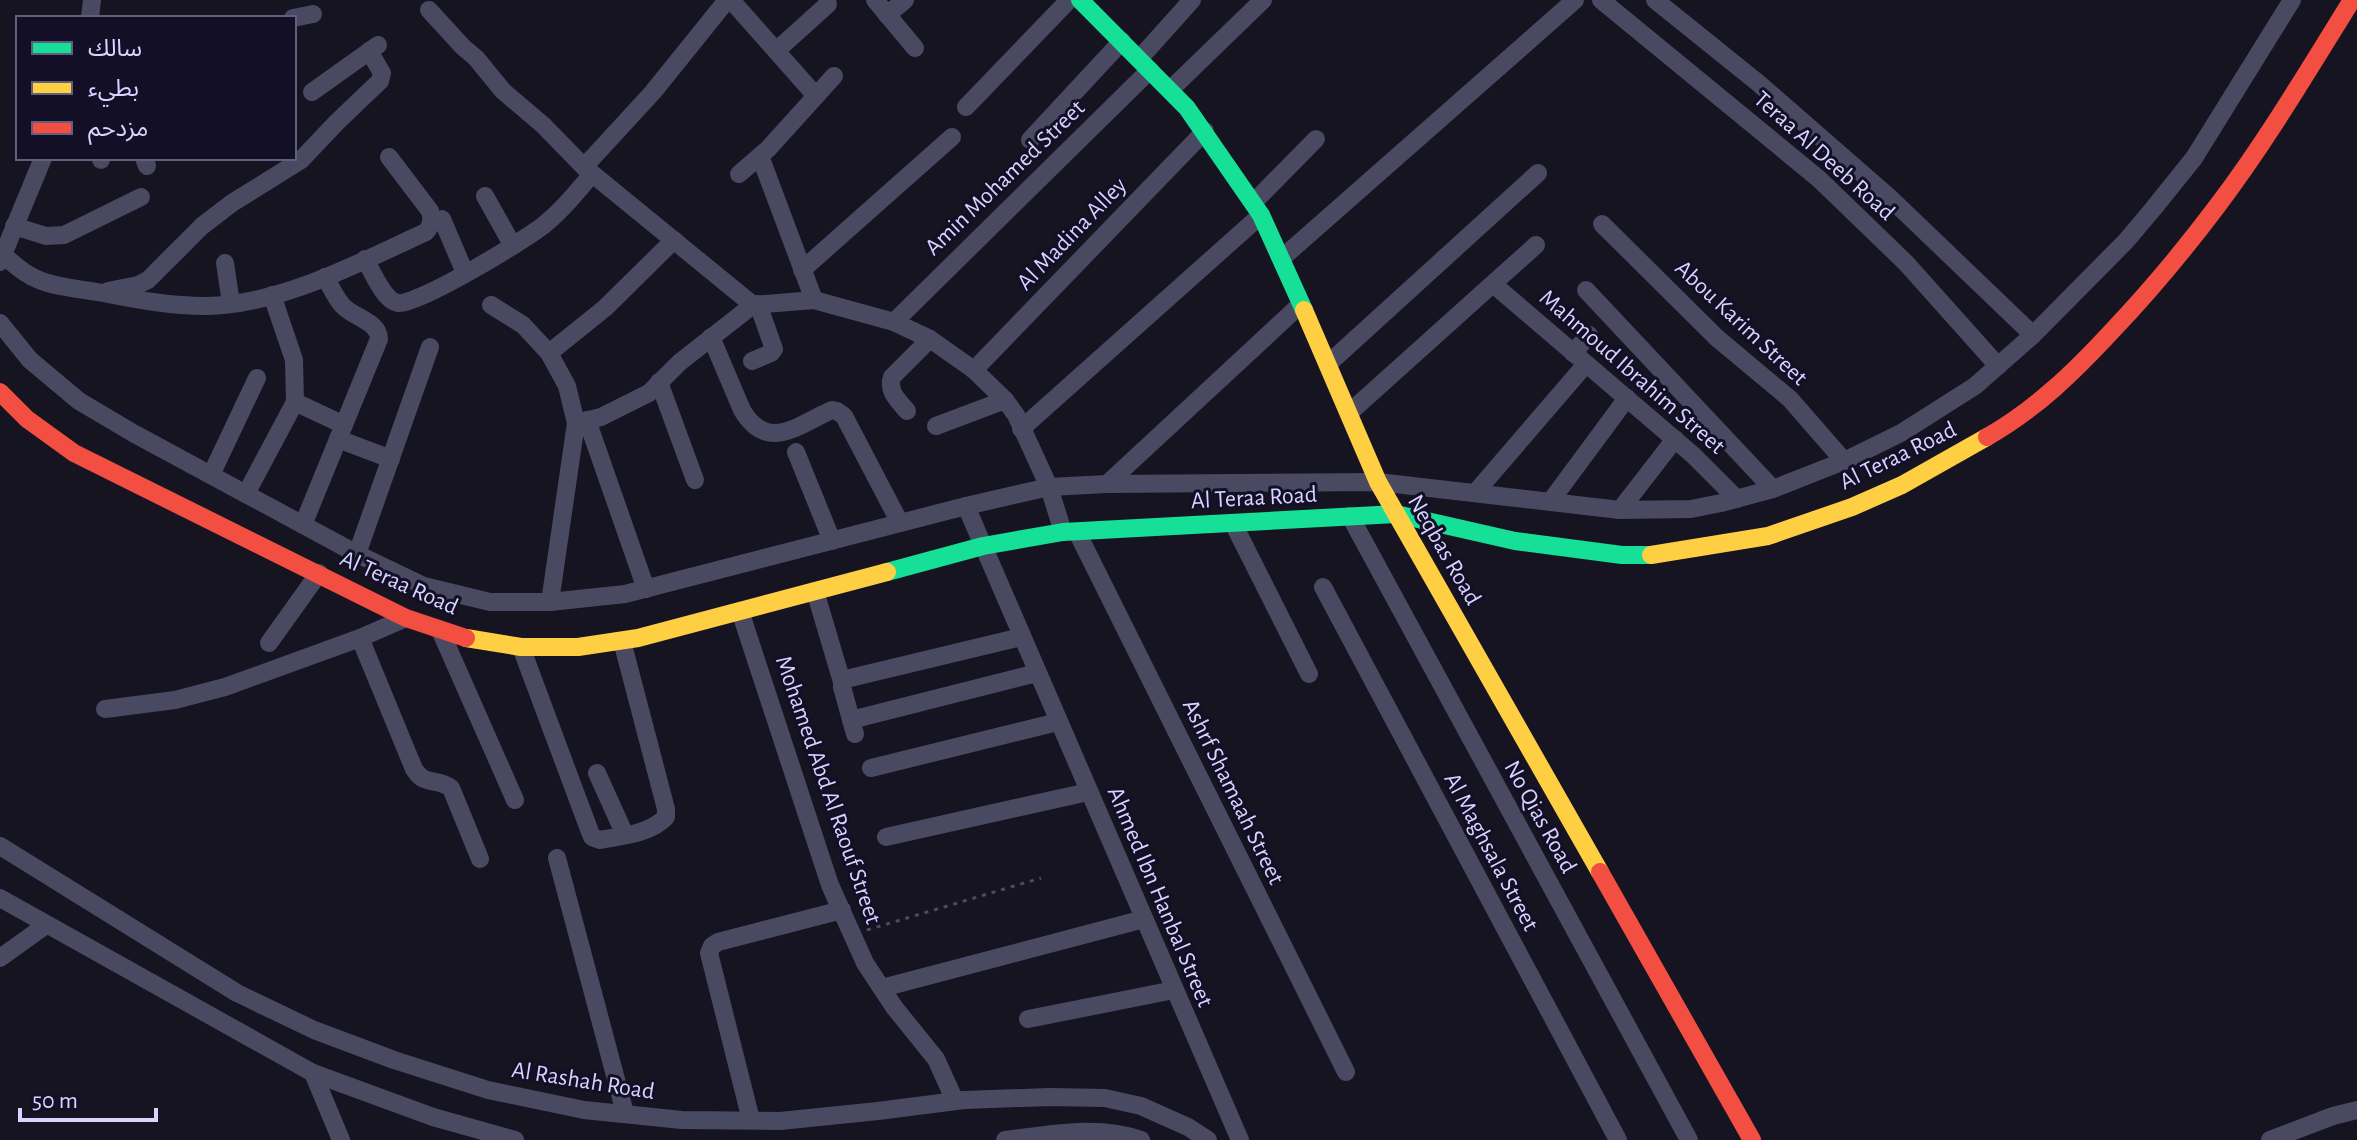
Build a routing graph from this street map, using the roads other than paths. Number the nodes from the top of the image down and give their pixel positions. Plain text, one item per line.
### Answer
1 (729, 0) edge
2 (875, 0) edge
3 (905, 0) edge
4 (1192, 0) edge
5 (1263, 0) edge
6 (1575, 0) edge
7 (1601, 0) edge
8 (1655, 0) edge
9 (2292, 0) edge
10 (2352, 0) edge
11 (1082, 2) edge
12 (828, 4) dead end
13 (429, 10) dead end
14 (313, 14) dead end
15 (887, 15) junction
16 (296, 17) edge
17 (1122, 41) junction
18 (915, 48) dead end
19 (776, 51) junction
20 (1145, 64) junction
21 (834, 76) dead end
22 (1170, 90) junction
23 (312, 92) dead end
24 (816, 96) junction
25 (966, 107) dead end
26 (1205, 131) junction
27 (952, 137) dead end
28 (1316, 139) dead end
29 (1030, 140) dead end
30 (760, 156) junction
31 (389, 157) dead end
32 (42, 160) edge
33 (588, 171) junction
34 (1538, 173) dead end
35 (739, 174) dead end
36 (485, 196) dead end
37 (141, 197) dead end
38 (1257, 209) junction
39 (442, 219) dead end
40 (1602, 224) dead end
41 (14, 226) junction
42 (674, 240) junction
43 (1536, 245) dead end
44 (513, 246) junction
45 (2, 258) edge
46 (1282, 258) junction
47 (365, 259) junction
48 (225, 263) dead end
49 (802, 270) junction
50 (465, 273) junction
51 (325, 277) junction
52 (1493, 284) junction
53 (1586, 290) dead end
54 (101, 293) junction
55 (272, 295) junction
56 (814, 300) junction
57 (231, 303) junction
58 (1301, 304) junction
59 (491, 305) dead end
60 (756, 305) junction
61 (894, 322) junction
62 (0, 323) edge
63 (1589, 335) dead end
64 (2033, 335) junction
65 (711, 337) junction
66 (930, 339) junction
67 (430, 347) dead end
68 (549, 353) junction
69 (1580, 358) junction
70 (752, 361) dead end
71 (1328, 364) junction
72 (1998, 366) junction
73 (974, 370) junction
74 (257, 378) dead end
75 (659, 382) junction
76 (0, 392) edge
77 (1627, 398) junction
78 (1005, 400) junction
79 (295, 402) junction
80 (907, 411) dead end
81 (1349, 413) junction
82 (581, 422) junction
83 (936, 426) dead end
84 (1021, 429) junction
85 (341, 432) junction
86 (1675, 439) junction
87 (796, 452) dead end
88 (391, 459) junction
89 (1844, 461) junction
90 (211, 475) junction
91 (695, 480) dead end
92 (1378, 482) junction
93 (1107, 484) junction
94 (1049, 487) junction
95 (1773, 489) junction
96 (1475, 493) junction
97 (246, 494) junction
98 (1737, 499) junction
99 (1550, 502) junction
100 (966, 506) junction
101 (1620, 510) junction
102 (1396, 514) junction
103 (1350, 516) junction
104 (900, 523) junction
105 (1233, 523) junction
106 (303, 525) junction
107 (1070, 532) junction
108 (832, 541) junction
109 (983, 546) junction
110 (357, 554) junction
111 (319, 573) junction
112 (1323, 587) dead end
113 (646, 589) junction
114 (815, 591) junction
115 (550, 602) junction
116 (740, 611) junction
117 (406, 618) junction
118 (440, 630) junction
119 (1021, 637) junction
120 (360, 638) junction
121 (622, 641) junction
122 (269, 643) dead end
123 (521, 647) junction
124 (1037, 673) junction
125 (1309, 674) dead end
126 (842, 682) junction
127 (105, 709) dead end
128 (1058, 722) junction
129 (871, 768) dead end
130 (597, 773) dead end
131 (1088, 792) junction
132 (515, 800) dead end
133 (619, 836) junction
134 (886, 837) dead end
135 (0, 846) edge
136 (557, 858) dead end
137 (480, 859) dead end
138 (0, 898) edge
139 (842, 910) junction
140 (1144, 919) junction
141 (46, 925) junction
142 (0, 958) edge
143 (882, 988) junction
144 (1174, 990) junction
145 (1028, 1019) dead end
146 (1346, 1072) dead end
147 (313, 1073) junction
148 (955, 1101) junction
149 (2357, 1110) edge
150 (625, 1113) junction
151 (751, 1120) junction
152 (341, 1140) edge
153 (515, 1140) edge
154 (1005, 1140) edge
155 (1141, 1140) edge
156 (1208, 1140) edge
157 (1240, 1140) edge
158 (1618, 1140) edge
159 (1689, 1140) edge
160 (1752, 1140) edge
161 (2270, 1140) edge

1 - 19 street
1 - 33 street
2 - 15 street
3 - 15 street
4 - 20 street, Amin Mohamed Street
5 - 22 street
6 - 46 street
7 - 72 street, Teraa Al Deeb Road
8 - 64 street, Teraa Al Deeb Road
9 - 64 street, Al Teraa Road
10 - 102 street, Al Teraa Road
11 - 17 street, Neqbas Road
11 - 25 street
12 - 19 street
13 - 33 street
14 - 16 street
15 - 18 street
17 - 20 street, Neqbas Road
17 - 29 street
19 - 24 street
20 - 22 street, Neqbas Road
20 - 61 street, Amin Mohamed Street
21 - 24 street
22 - 26 street, Neqbas Road
23 - 54 street
24 - 30 street
26 - 38 street, Neqbas Road
26 - 73 street, Al Madina Alley
27 - 49 street
28 - 38 street
30 - 35 street
30 - 49 street
31 - 47 street
32 - 41 street
33 - 42 street
33 - 44 street
34 - 71 street
36 - 44 street
37 - 41 street
38 - 46 street, Neqbas Road
38 - 84 street
39 - 50 street
40 - 89 street, Abou Karim Street
41 - 45 street
42 - 60 street
42 - 68 street
43 - 52 street
44 - 50 street
45 - 54 street
46 - 58 street, Neqbas Road
47 - 50 street
47 - 51 street
48 - 57 street
49 - 56 street
51 - 55 street
51 - 85 street
52 - 69 street, Mahmoud Ibrahim Street
52 - 81 street
53 - 95 street
54 - 57 street
55 - 57 street
55 - 79 street
56 - 60 street, Ashrf Shamaah Street
56 - 61 street, Ashrf Shamaah Street
58 - 71 street, Neqbas Road
58 - 93 street
59 - 68 street
60 - 65 street
60 - 70 street
61 - 66 street, Ashrf Shamaah Street
62 - 90 street, Al Teraa Road
63 - 69 street
64 - 72 street, Al Teraa Road
65 - 75 street
65 - 104 street
66 - 73 street, Ashrf Shamaah Street
66 - 80 street
67 - 88 street
68 - 82 street
69 - 77 street, Mahmoud Ibrahim Street
69 - 96 street
71 - 81 street, Neqbas Road
72 - 89 street, Al Teraa Road
73 - 78 street, Ashrf Shamaah Street
74 - 90 street
75 - 82 street
75 - 91 street
76 - 111 street, Al Teraa Road
77 - 86 street, Mahmoud Ibrahim Street
77 - 99 street
78 - 83 street
78 - 84 street, Ashrf Shamaah Street
79 - 85 street
79 - 97 street
81 - 92 street, Neqbas Road
82 - 113 street
82 - 115 street
84 - 94 street, Ashrf Shamaah Street
85 - 88 street
85 - 106 street
86 - 98 street, Mahmoud Ibrahim Street
86 - 101 street
87 - 108 street
88 - 110 street
89 - 95 street, Al Teraa Road
90 - 97 street, Al Teraa Road
92 - 93 street, Al Teraa Road
92 - 96 street, Al Teraa Road
92 - 102 street, Neqbas Road
93 - 94 street, Al Teraa Road
94 - 100 street, Al Teraa Road
94 - 107 street, Ashrf Shamaah Street
95 - 98 street, Al Teraa Road
96 - 99 street, Al Teraa Road
97 - 106 street, Al Teraa Road
98 - 101 street, Al Teraa Road
99 - 101 street, Al Teraa Road
100 - 104 street, Al Teraa Road
100 - 109 street, Ahmed Ibn Hanbal Street
102 - 103 street, Al Teraa Road
102 - 160 street, Neqbas Road
103 - 105 street, Al Teraa Road
103 - 159 street, No Qias Road
104 - 108 street, Al Teraa Road
105 - 107 street, Al Teraa Road
105 - 125 street
106 - 110 street, Al Teraa Road
107 - 109 street, Al Teraa Road
107 - 146 street, Ashrf Shamaah Street
108 - 113 street, Al Teraa Road
109 - 114 street, Al Teraa Road
109 - 119 street, Ahmed Ibn Hanbal Street
110 - 115 street, Al Teraa Road
111 - 117 street, Al Teraa Road
111 - 122 street
112 - 158 street, Al Maghsala Street
113 - 115 street, Al Teraa Road
114 - 116 street, Al Teraa Road
114 - 126 street
116 - 121 street, Al Teraa Road
116 - 139 street, Mohamed Abd Al Raouf Street
117 - 118 street, Al Teraa Road
117 - 120 street
118 - 123 street, Al Teraa Road
118 - 132 street
119 - 124 street, Ahmed Ibn Hanbal Street
119 - 126 street
120 - 127 street
120 - 137 street
121 - 123 street, Al Teraa Road
121 - 133 street
123 - 133 street
124 - 126 street
124 - 128 street, Ahmed Ibn Hanbal Street
128 - 129 street
128 - 131 street, Ahmed Ibn Hanbal Street
130 - 133 street
131 - 134 street
131 - 140 street, Ahmed Ibn Hanbal Street
135 - 150 street, Al Rashah Road
136 - 150 street
138 - 141 street
139 - 143 street, Mohamed Abd Al Raouf Street
139 - 151 street
140 - 143 street
140 - 144 street, Ahmed Ibn Hanbal Street
141 - 142 street
141 - 147 street
143 - 148 street, Mohamed Abd Al Raouf Street
144 - 145 street
144 - 157 street, Ahmed Ibn Hanbal Street
147 - 152 street
147 - 153 street
148 - 151 street, Al Rashah Road
148 - 156 street, Al Rashah Road
149 - 161 street
150 - 151 street, Al Rashah Road
154 - 155 street

